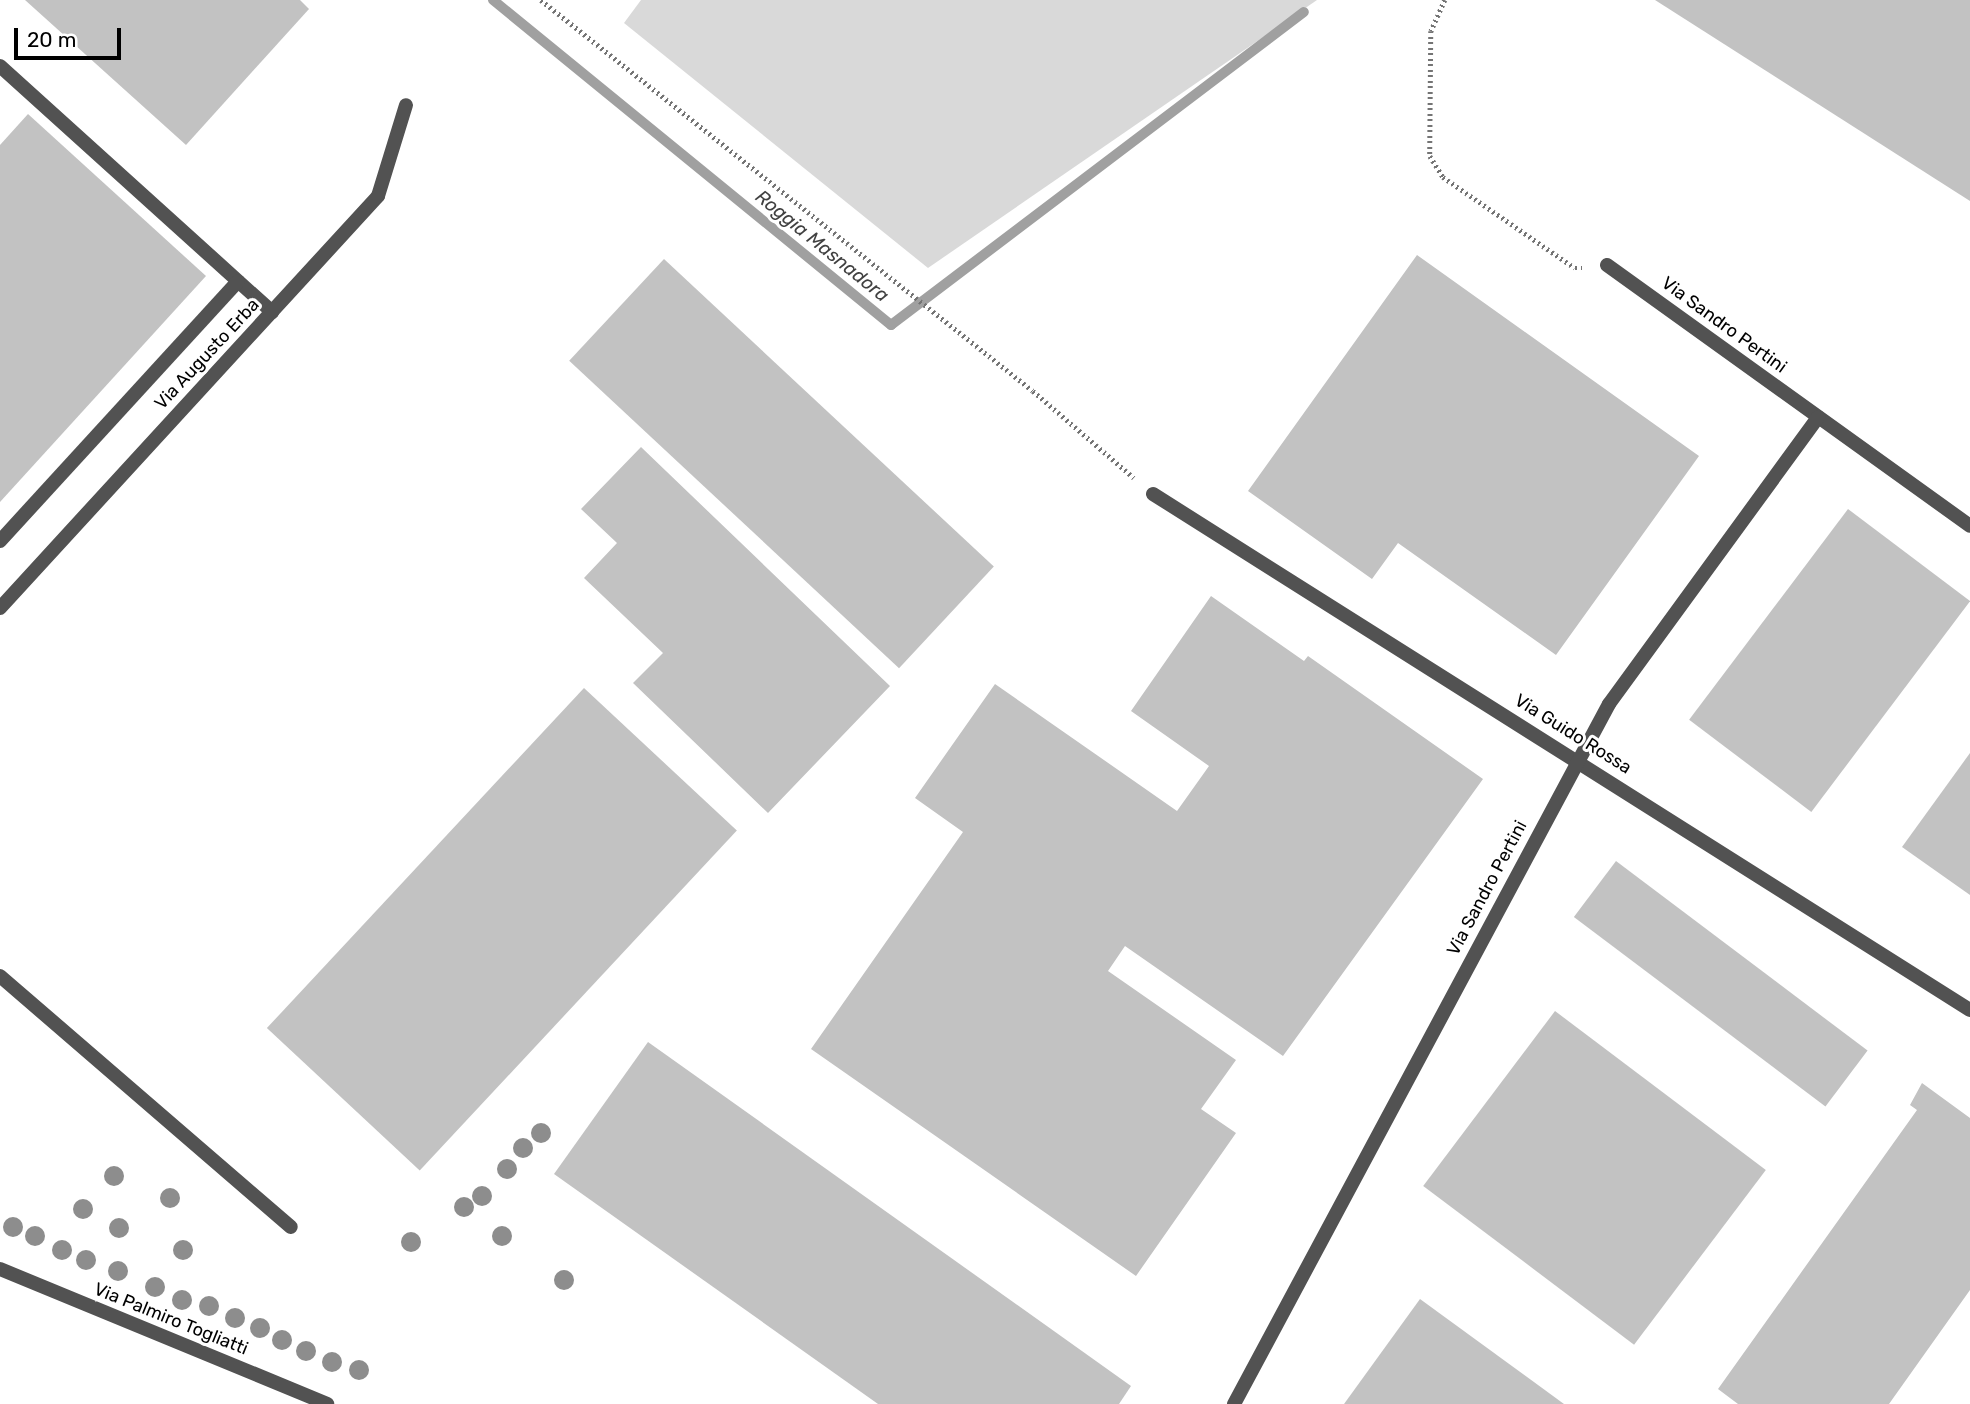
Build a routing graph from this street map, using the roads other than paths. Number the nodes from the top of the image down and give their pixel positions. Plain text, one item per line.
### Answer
1 (0, 66) edge
2 (406, 104) dead end
3 (1607, 265) road end
4 (238, 281) junction
5 (272, 312) junction
6 (1818, 417) junction
7 (1153, 494) road end
8 (1970, 526) edge
9 (0, 541) edge
10 (0, 608) edge
11 (1578, 759) junction
12 (0, 976) edge
13 (1970, 1010) edge
14 (291, 1227) dead end
15 (0, 1269) edge
16 (327, 1404) edge
17 (1234, 1404) edge

1 - 4 street
2 - 5 street, Via Augusto Erba
3 - 6 street, Via Sandro Pertini
4 - 5 street
4 - 9 street
5 - 10 street, Via Augusto Erba
6 - 8 street, Via Sandro Pertini
6 - 11 street, Via Sandro Pertini
7 - 11 street, Via Guido Rossa
11 - 13 street, Via Guido Rossa
11 - 17 street, Via Sandro Pertini
12 - 14 street
15 - 16 street, Via Palmiro Togliatti

